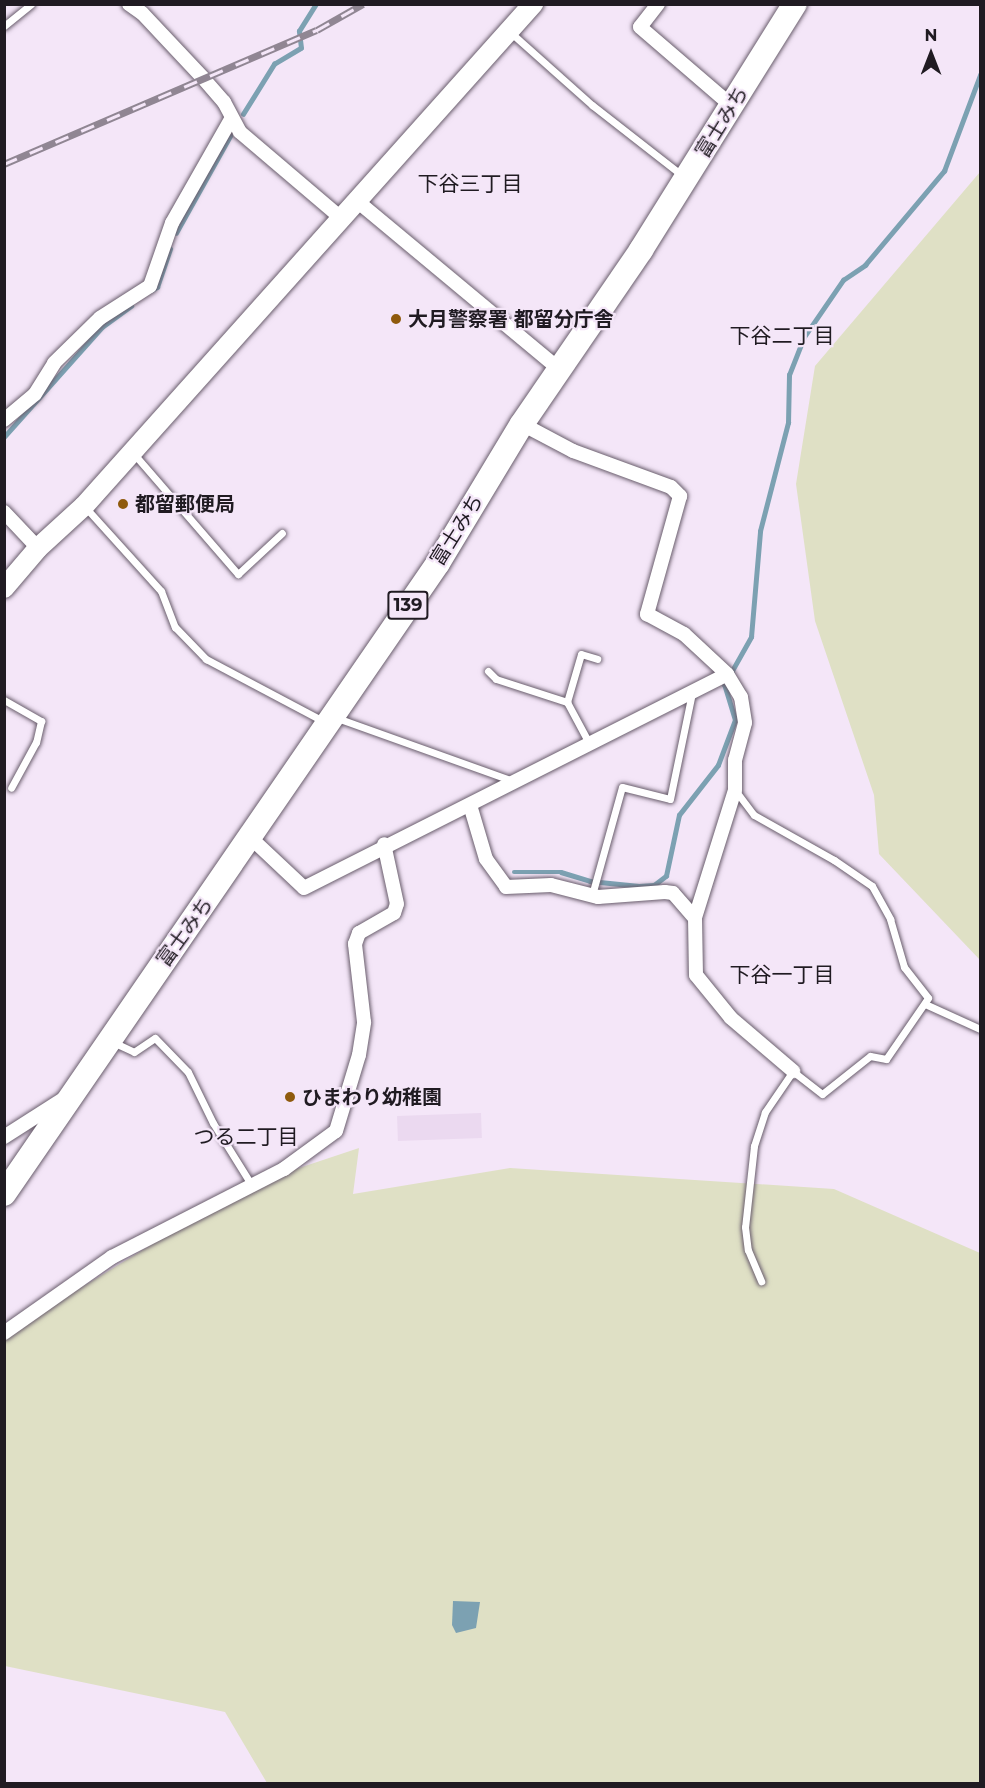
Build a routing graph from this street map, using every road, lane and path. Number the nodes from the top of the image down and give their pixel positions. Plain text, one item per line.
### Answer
1 (31, 4) edge
2 (129, 4) edge
3 (533, 4) edge
4 (658, 4) edge
5 (795, 4) edge
6 (4, 26) edge
7 (508, 30) junction
8 (732, 106) junction
9 (231, 119) junction
10 (686, 178) junction
11 (356, 200) junction
12 (341, 218) junction
13 (559, 369) junction
14 (6, 416) edge
15 (522, 424) junction
16 (133, 452) junction
17 (84, 506) junction
18 (4, 512) edge
19 (282, 532) dead end
20 (38, 548) junction
21 (4, 588) edge
22 (597, 659) dead end
23 (488, 671) dead end
24 (727, 674) junction
25 (693, 691) junction
26 (4, 700) edge
27 (567, 702) junction
28 (329, 720) junction
29 (589, 743) junction
30 (516, 782) junction
31 (11, 788) dead end
32 (735, 790) junction
33 (470, 805) junction
34 (252, 839) junction
35 (384, 844) junction
36 (592, 895) junction
37 (695, 918) junction
38 (924, 1004) junction
39 (981, 1029) edge
40 (109, 1040) junction
41 (794, 1071) junction
42 (72, 1094) junction
43 (4, 1137) edge
44 (252, 1184) junction
45 (4, 1194) edge
46 (761, 1281) dead end
47 (4, 1333) edge

1 - 6 lane
2 - 9 street
3 - 7 street
4 - 8 street
5 - 8 highway, 富士みち / 139
7 - 10 lane
7 - 11 street
8 - 10 highway, 富士みち / 139
9 - 12 street
9 - 14 street
10 - 13 highway, 富士みち / 139
11 - 12 street
11 - 13 street
12 - 16 street
13 - 15 highway, 富士みち / 139
15 - 24 street
15 - 28 highway, 富士みち / 139
16 - 17 street
16 - 19 lane
17 - 20 street
17 - 28 lane
18 - 20 street
20 - 21 street
22 - 27 lane
23 - 27 lane
24 - 25 street
24 - 32 street
25 - 29 street
25 - 36 lane
26 - 31 lane
27 - 29 lane
28 - 30 lane
28 - 34 highway, 富士みち / 139
29 - 30 street
30 - 33 street
32 - 37 street
32 - 38 lane
33 - 35 street
33 - 36 street
34 - 35 street
34 - 40 highway, 富士みち / 139
35 - 44 street
36 - 37 street
37 - 41 street
38 - 39 lane
38 - 41 lane
40 - 42 highway, 富士みち / 139
40 - 44 lane
41 - 46 lane
42 - 43 street
42 - 45 highway, 富士みち / 139
44 - 47 street

